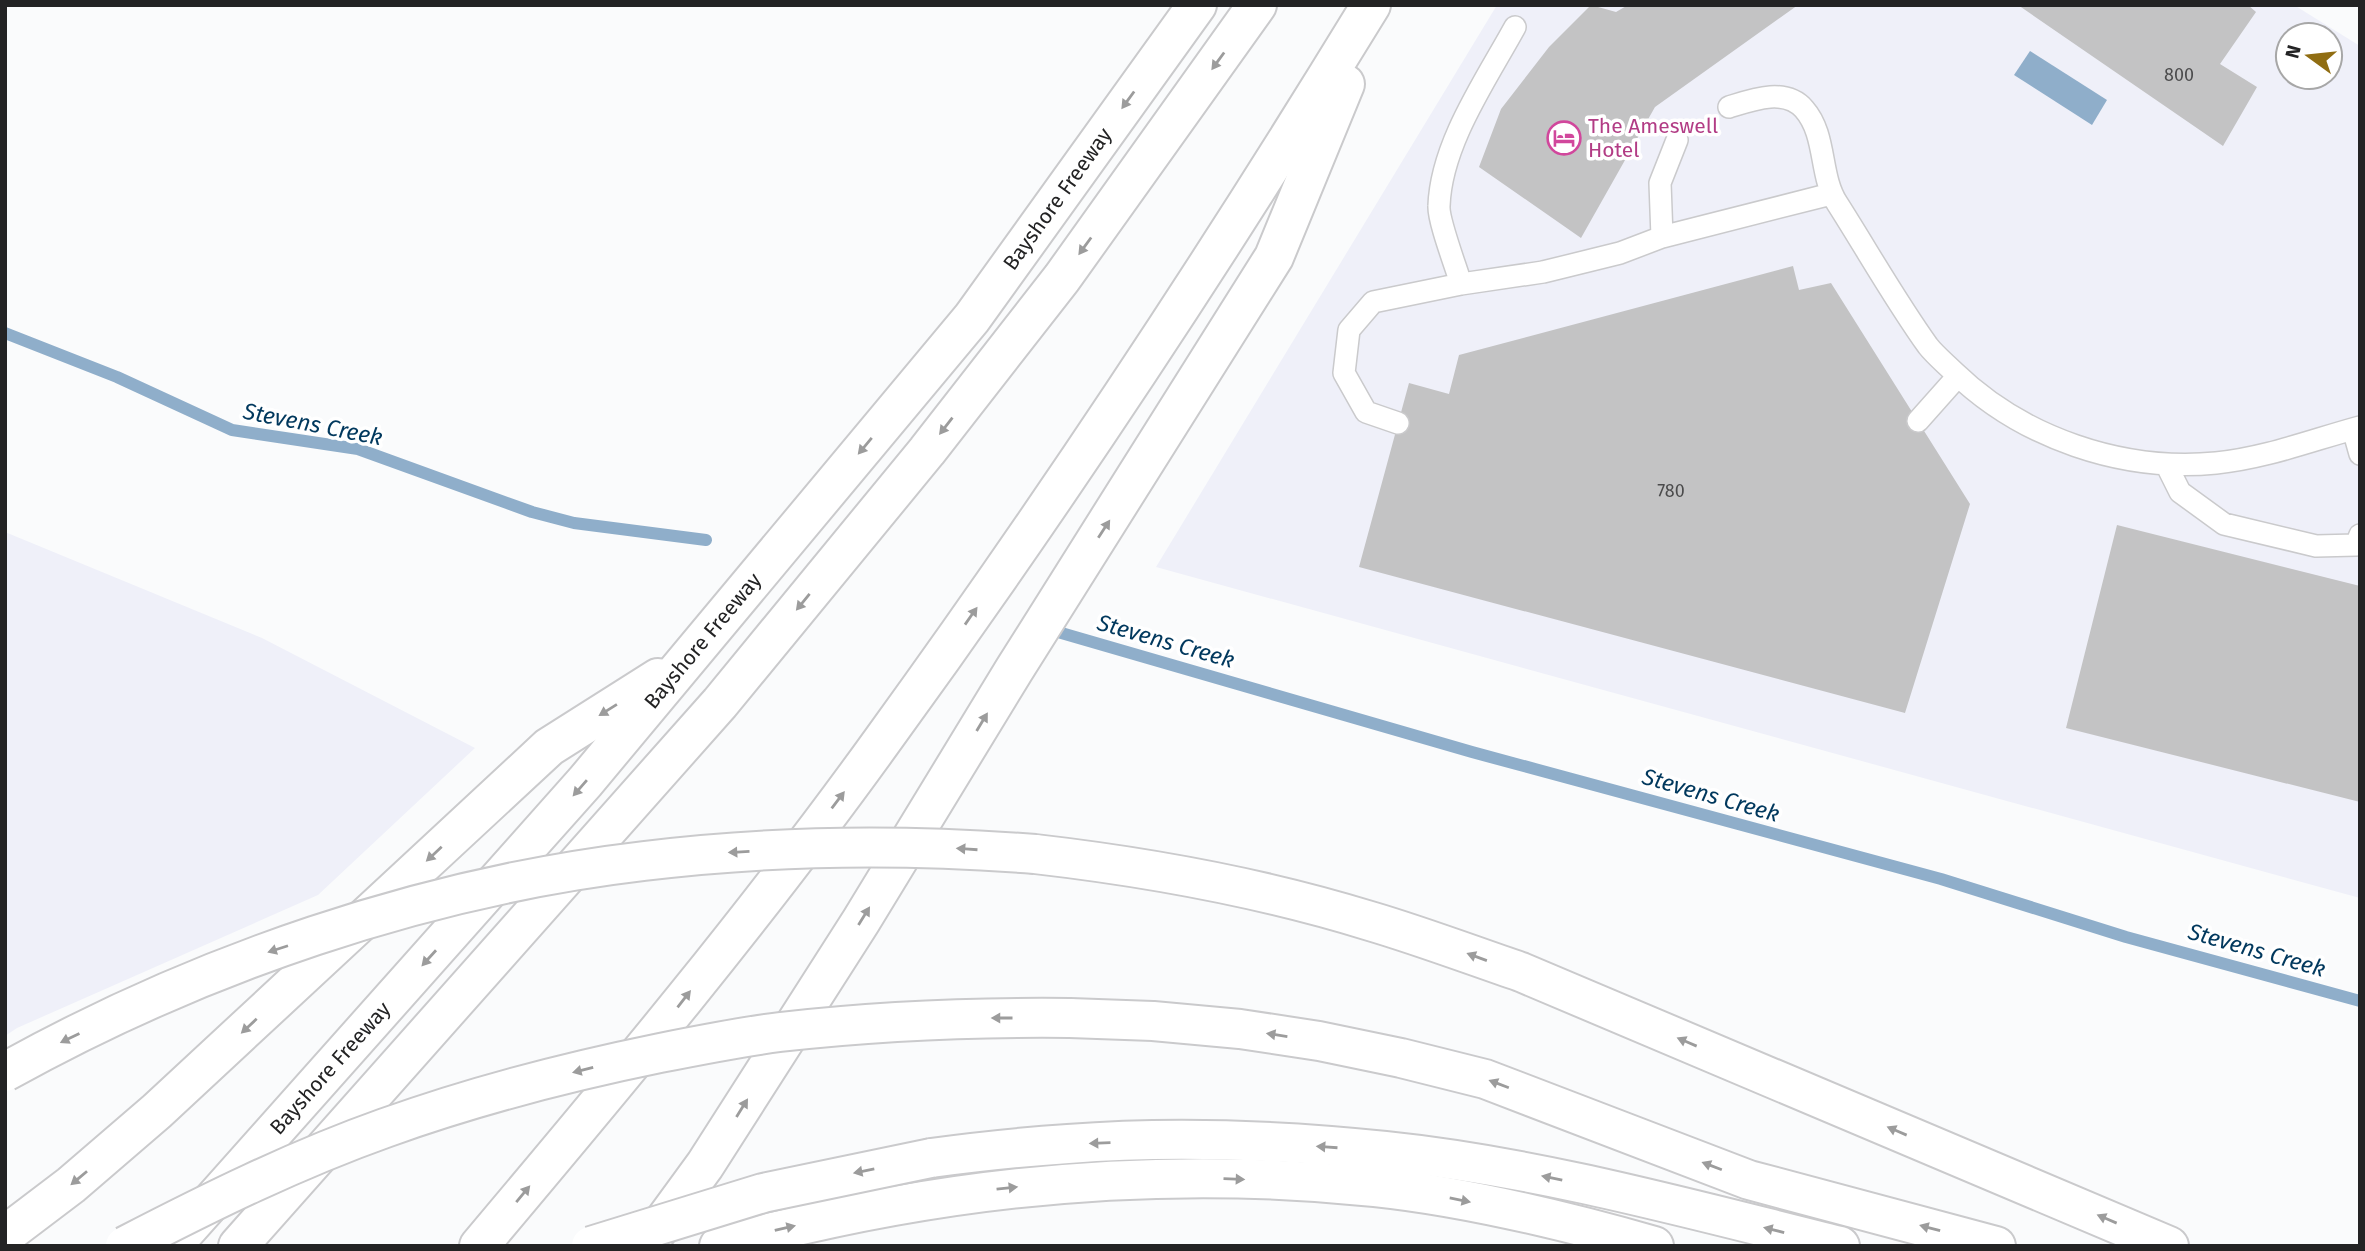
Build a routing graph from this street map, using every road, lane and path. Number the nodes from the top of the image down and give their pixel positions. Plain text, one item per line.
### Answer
1 (1197, 5) edge
2 (1257, 5) edge
3 (1371, 5) edge
4 (1377, 5) edge
5 (1515, 27) dead end
6 (1729, 107) dead end
7 (1677, 140) dead end
8 (1831, 194) junction
9 (1662, 237) junction
10 (1461, 284) junction
11 (1958, 376) junction
12 (1918, 421) dead end
13 (1398, 423) dead end
14 (2356, 428) edge
15 (2360, 454) edge
16 (2167, 466) junction
17 (2360, 535) edge
18 (687, 660) junction
19 (5, 1072) edge
20 (5, 1235) edge
21 (125, 1246) edge
22 (172, 1246) edge
23 (238, 1246) edge
24 (479, 1246) edge
25 (592, 1246) edge
26 (645, 1246) edge
27 (719, 1246) edge
28 (1654, 1246) edge
29 (1840, 1246) edge
30 (1996, 1246) edge
31 (2169, 1246) edge

1 -> 18 highway, Bayshore Freeway
2 -> 23 highway
24 -> 3 highway
26 -> 4 highway
5 - 10 lane
6 - 8 lane
7 - 9 lane
8 - 9 lane
8 - 11 lane
9 - 10 lane
10 - 13 lane
11 - 12 lane
11 - 16 lane
14 - 15 lane
14 - 16 lane
16 - 17 lane
18 -> 20 highway
18 -> 22 highway, Bayshore Freeway
31 -> 19 highway, bridge
30 -> 21 highway, bridge
29 -> 25 highway, bridge
27 -> 28 highway

